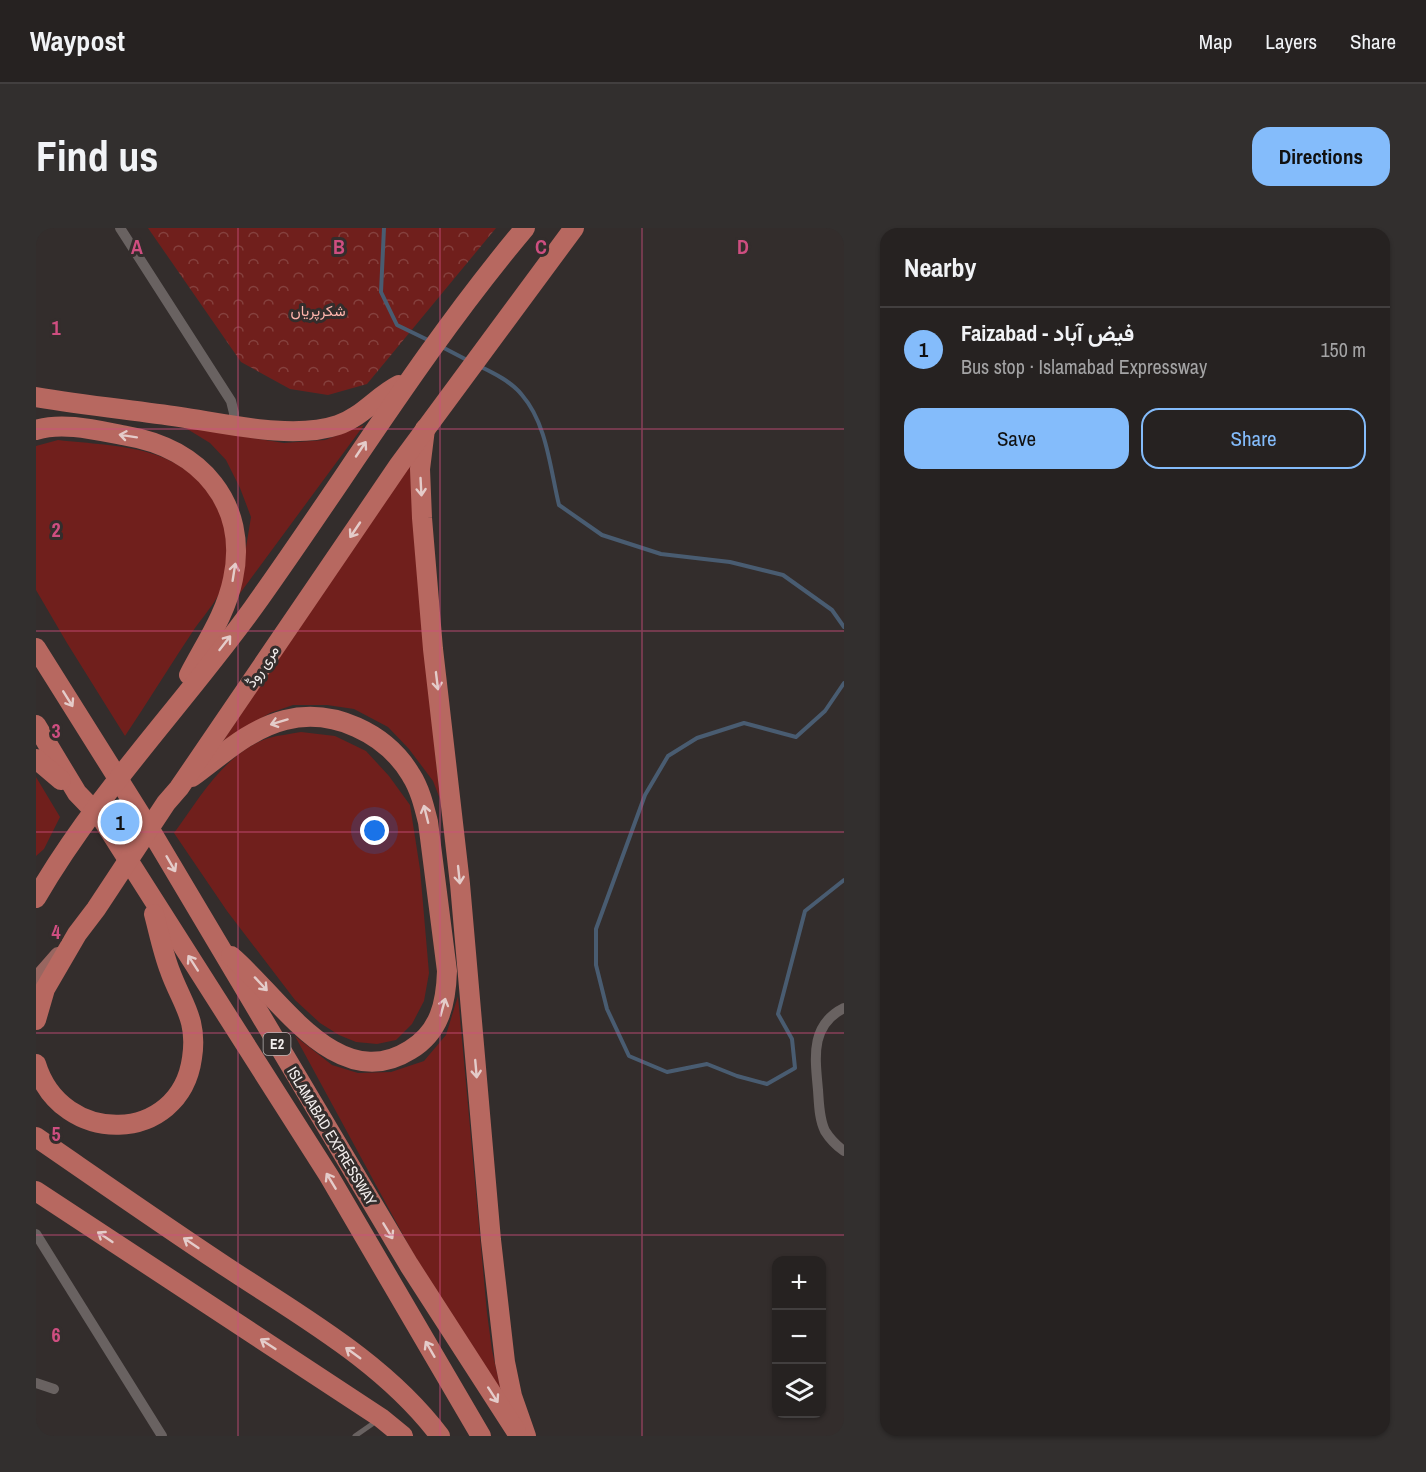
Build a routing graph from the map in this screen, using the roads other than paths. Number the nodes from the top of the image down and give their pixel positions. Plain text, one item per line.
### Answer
1 (120, 228) edge
2 (525, 228) edge
3 (574, 228) edge
4 (411, 376) junction
5 (36, 397) edge
6 (234, 424) junction
7 (425, 429) junction
8 (36, 430) edge
9 (36, 648) edge
10 (165, 720) junction
11 (36, 725) edge
12 (36, 759) edge
13 (179, 788) junction
14 (77, 793) junction
15 (61, 857) junction
16 (36, 875) edge
17 (150, 896) junction
18 (36, 898) edge
19 (77, 933) junction
20 (218, 944) junction
21 (36, 980) edge
22 (844, 1008) edge
23 (36, 1020) edge
24 (36, 1064) edge
25 (36, 1137) edge
26 (844, 1151) edge
27 (36, 1191) edge
28 (36, 1234) edge
29 (36, 1383) edge
30 (54, 1389) dead end
31 (381, 1418) junction
32 (162, 1436) edge
33 (355, 1436) edge
34 (403, 1436) edge
35 (440, 1436) edge
36 (481, 1436) edge
37 (520, 1436) edge
38 (526, 1436) edge

1 - 6 street
2 - 4 highway
3 - 7 highway, مری روڈ
4 - 6 highway
10 -> 4 highway
5 - 6 highway
7 -> 13 highway, مری روڈ
7 -> 38 highway
10 -> 8 highway
9 -> 20 highway, ISLAMABAD EXPRESSWAY / E2
10 - 15 highway
11 - 14 highway, ISLAMABAD EXPRESSWAY / E2
12 - 14 highway
13 - 19 highway, مری روڈ
20 -> 13 highway
14 - 17 highway, ISLAMABAD EXPRESSWAY / E2
15 - 16 highway
15 - 18 highway
17 - 24 highway
36 -> 17 highway, ISLAMABAD EXPRESSWAY / E2
19 - 21 main road, مری روڈ
19 - 23 highway
20 -> 37 highway, ISLAMABAD EXPRESSWAY / E2
22 - 26 street
35 -> 25 highway
31 -> 27 highway
28 - 32 street
29 - 30 street
31 - 33 lane
31 - 34 highway

